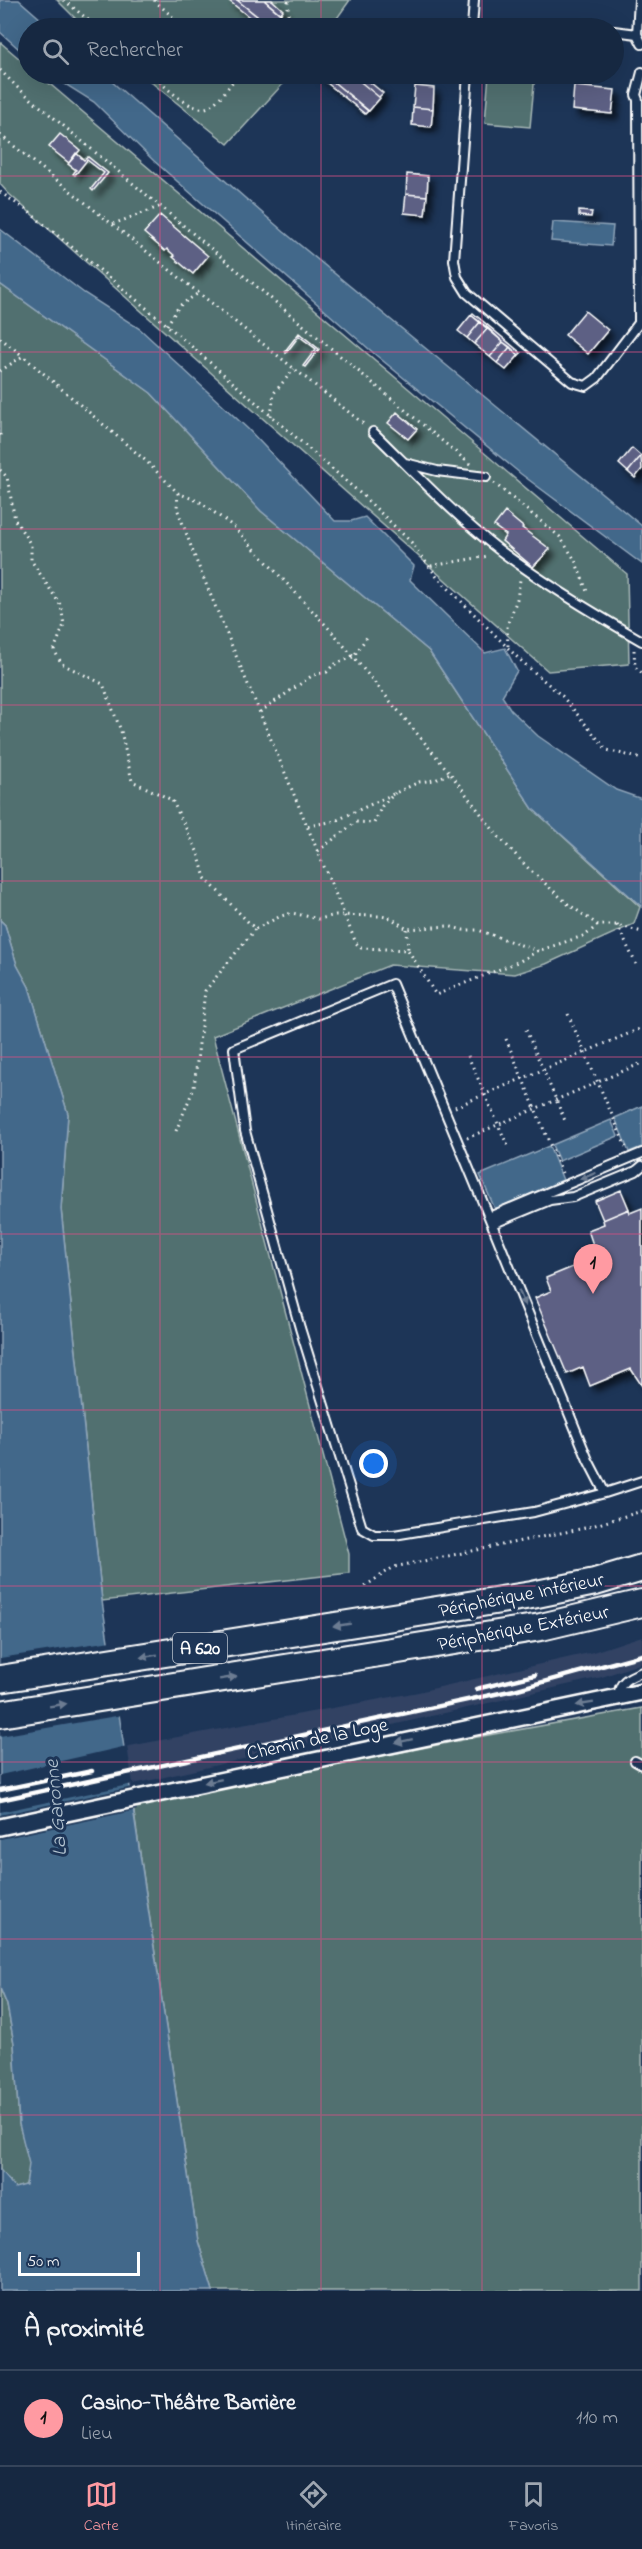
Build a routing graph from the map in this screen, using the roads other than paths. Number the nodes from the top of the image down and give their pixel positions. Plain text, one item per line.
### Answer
1 (474, 0) edge
2 (639, 0) edge
3 (473, 18) edge
4 (624, 32) edge
5 (637, 33) junction
6 (642, 44) edge
7 (642, 72) edge
8 (467, 84) edge
9 (374, 432) road end
10 (405, 463) junction
11 (486, 477) road end
12 (642, 641) edge
13 (642, 1153) edge
14 (642, 1166) edge
15 (490, 1220) junction
16 (642, 1481) edge
17 (605, 1492) junction
18 (642, 1568) edge
19 (642, 1603) edge
20 (642, 1672) edge
21 (0, 1679) edge
22 (642, 1692) edge
23 (620, 1698) junction
24 (0, 1714) edge
25 (0, 1827) edge

1 - 3 lane
2 - 5 lane
4 - 5 lane
5 - 6 lane
7 - 8 lane
9 - 10 lane
10 - 11 lane
10 - 12 lane
13 -> 15 lane
14 - 15 lane
15 -> 17 lane
15 - 17 lane
16 - 17 lane
18 -> 21 highway, Périphérique Intérieur / A 620
24 -> 19 highway, Périphérique Extérieur / A 620
20 - 23 lane
22 - 23 street, Chemin de la Loge
23 -> 25 street, Chemin de la Loge

